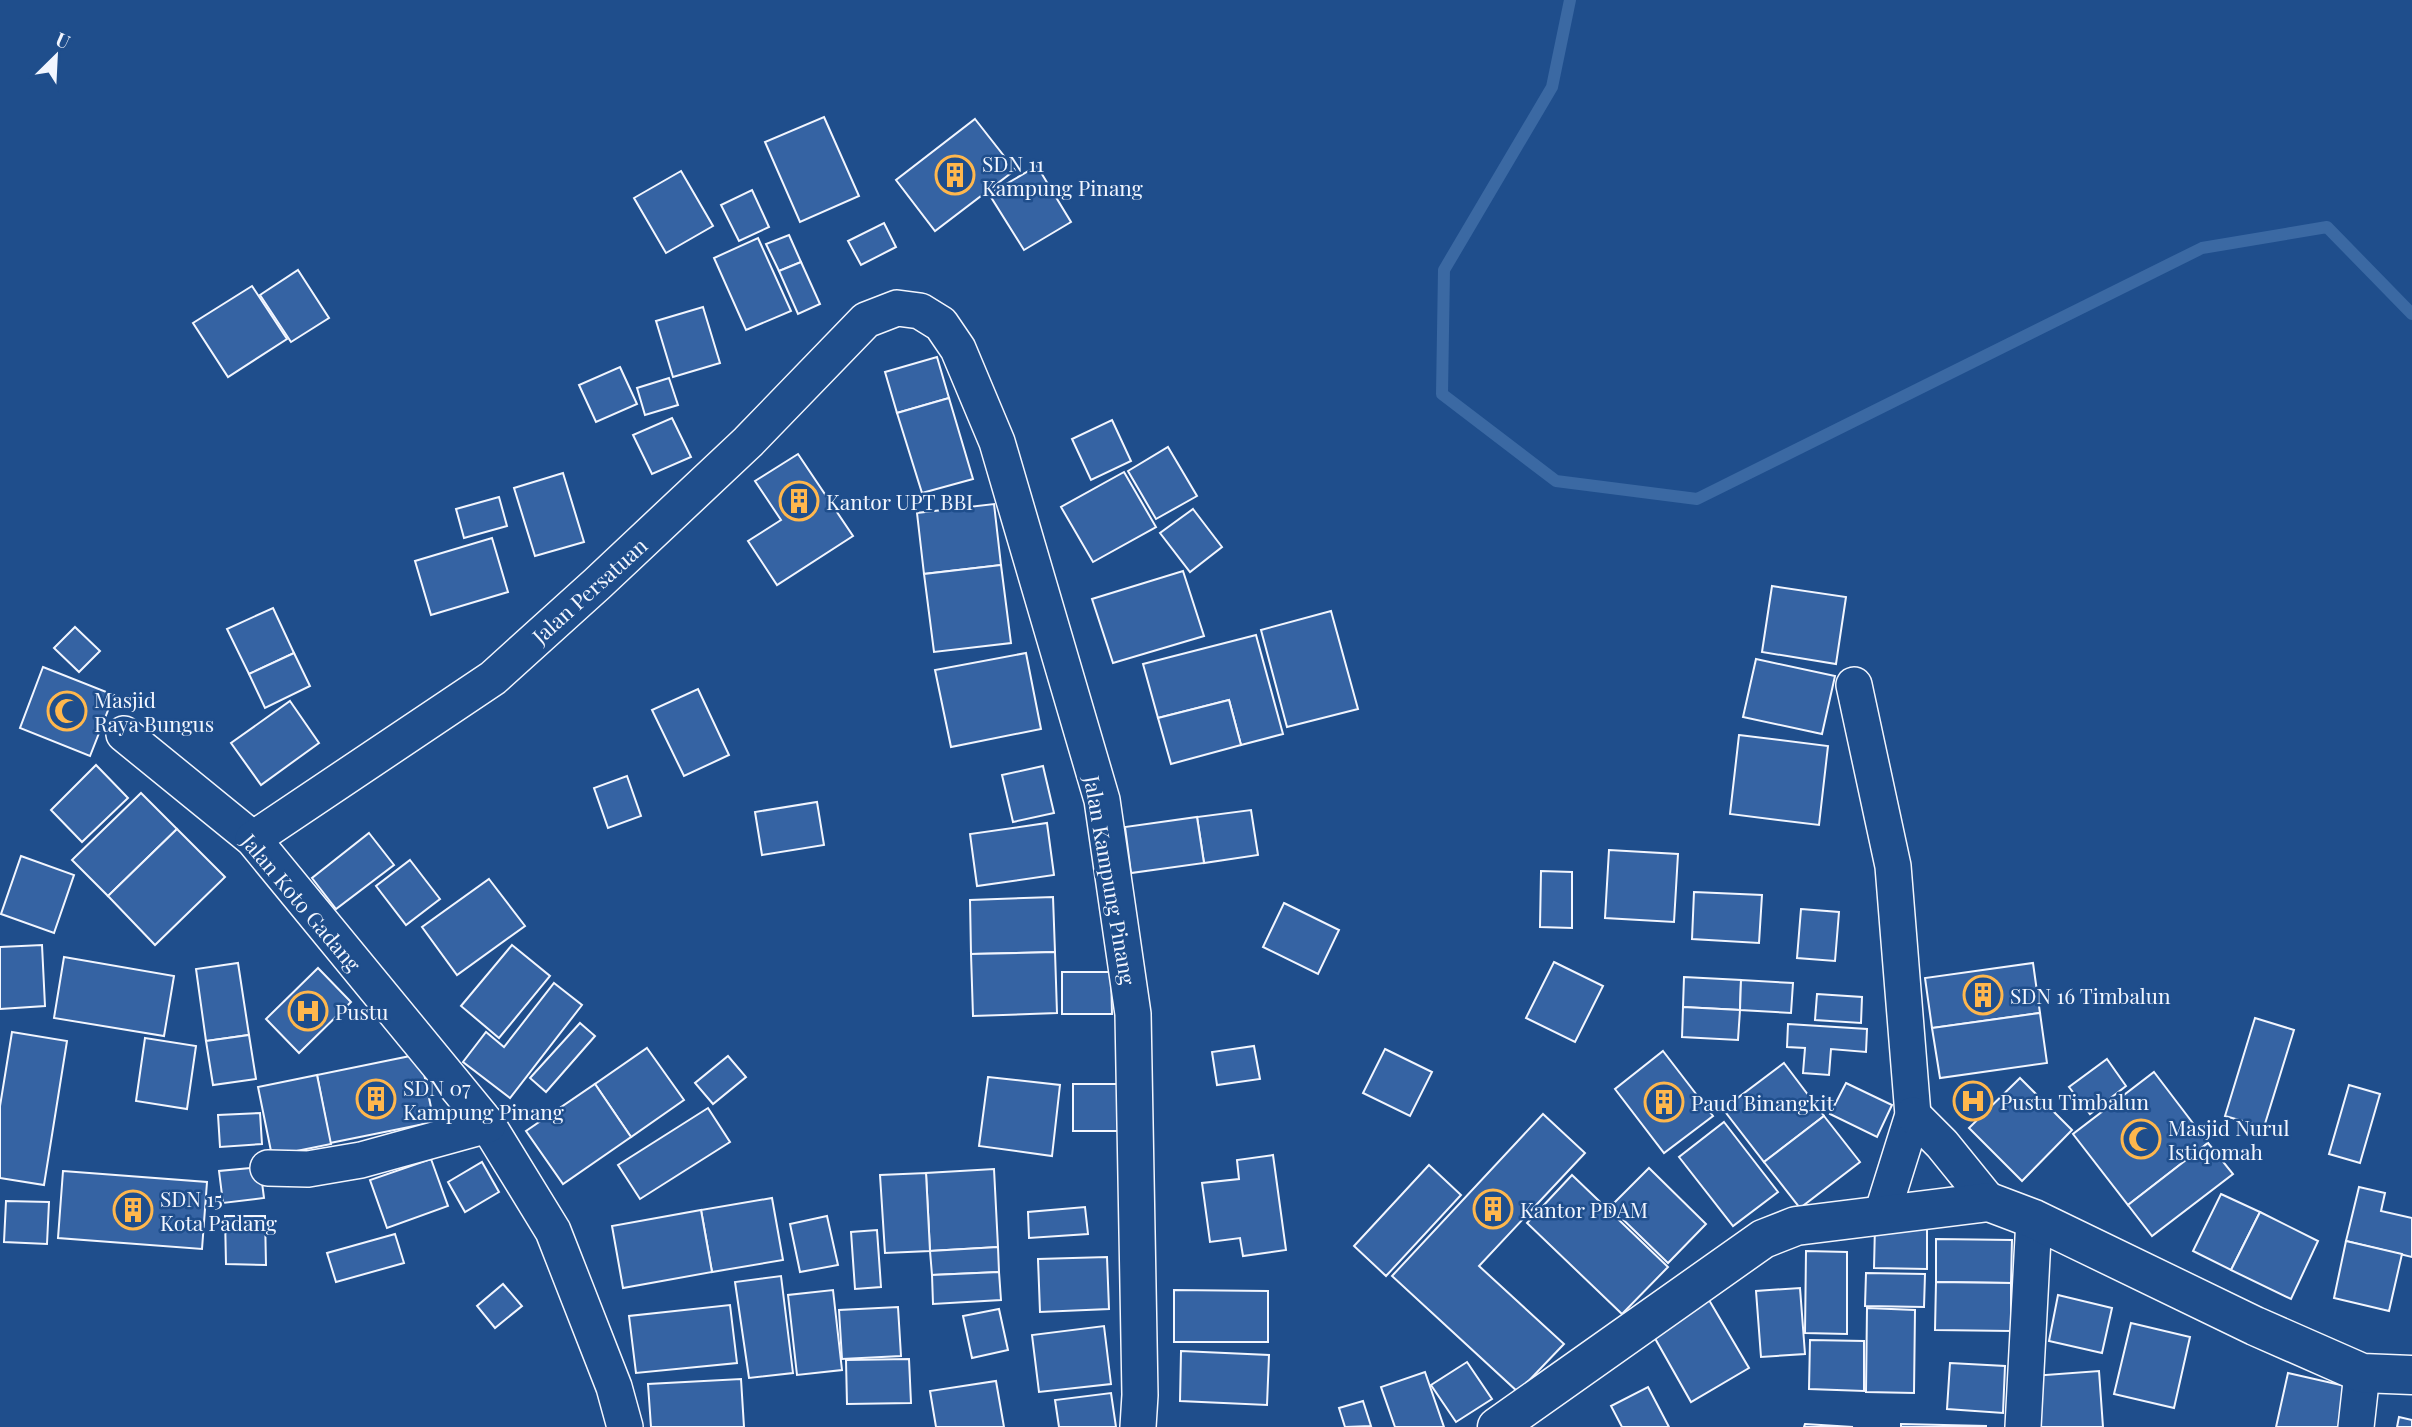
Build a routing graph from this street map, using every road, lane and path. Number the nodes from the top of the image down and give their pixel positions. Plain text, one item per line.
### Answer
1 (897, 308) joint
2 (1854, 685) dead end
3 (124, 734) dead end
4 (253, 839) junction
5 (1913, 1115) junction
6 (488, 1125) junction
7 (268, 1168) dead end
8 (1989, 1202) junction
9 (1882, 1214) junction
10 (2034, 1219) junction
11 (2362, 1373) junction
12 (2412, 1375) edge
13 (625, 1427) edge
14 (1139, 1427) edge
15 (1497, 1427) edge
16 (2023, 1427) edge
17 (2357, 1427) edge

1 - 4 street, Jalan Persatuan
1 - 14 street, Jalan Kampung Pinang
2 - 5 street
3 - 4 street, Jalan Koto Gadang
4 - 6 street, Jalan Koto Gadang
5 - 8 street
5 - 9 street
6 - 7 street
6 - 13 street, Jalan Koto Gadang
8 - 9 street
8 - 10 street
9 - 15 street
10 - 11 street
10 - 16 street
11 - 12 street
11 - 17 street

